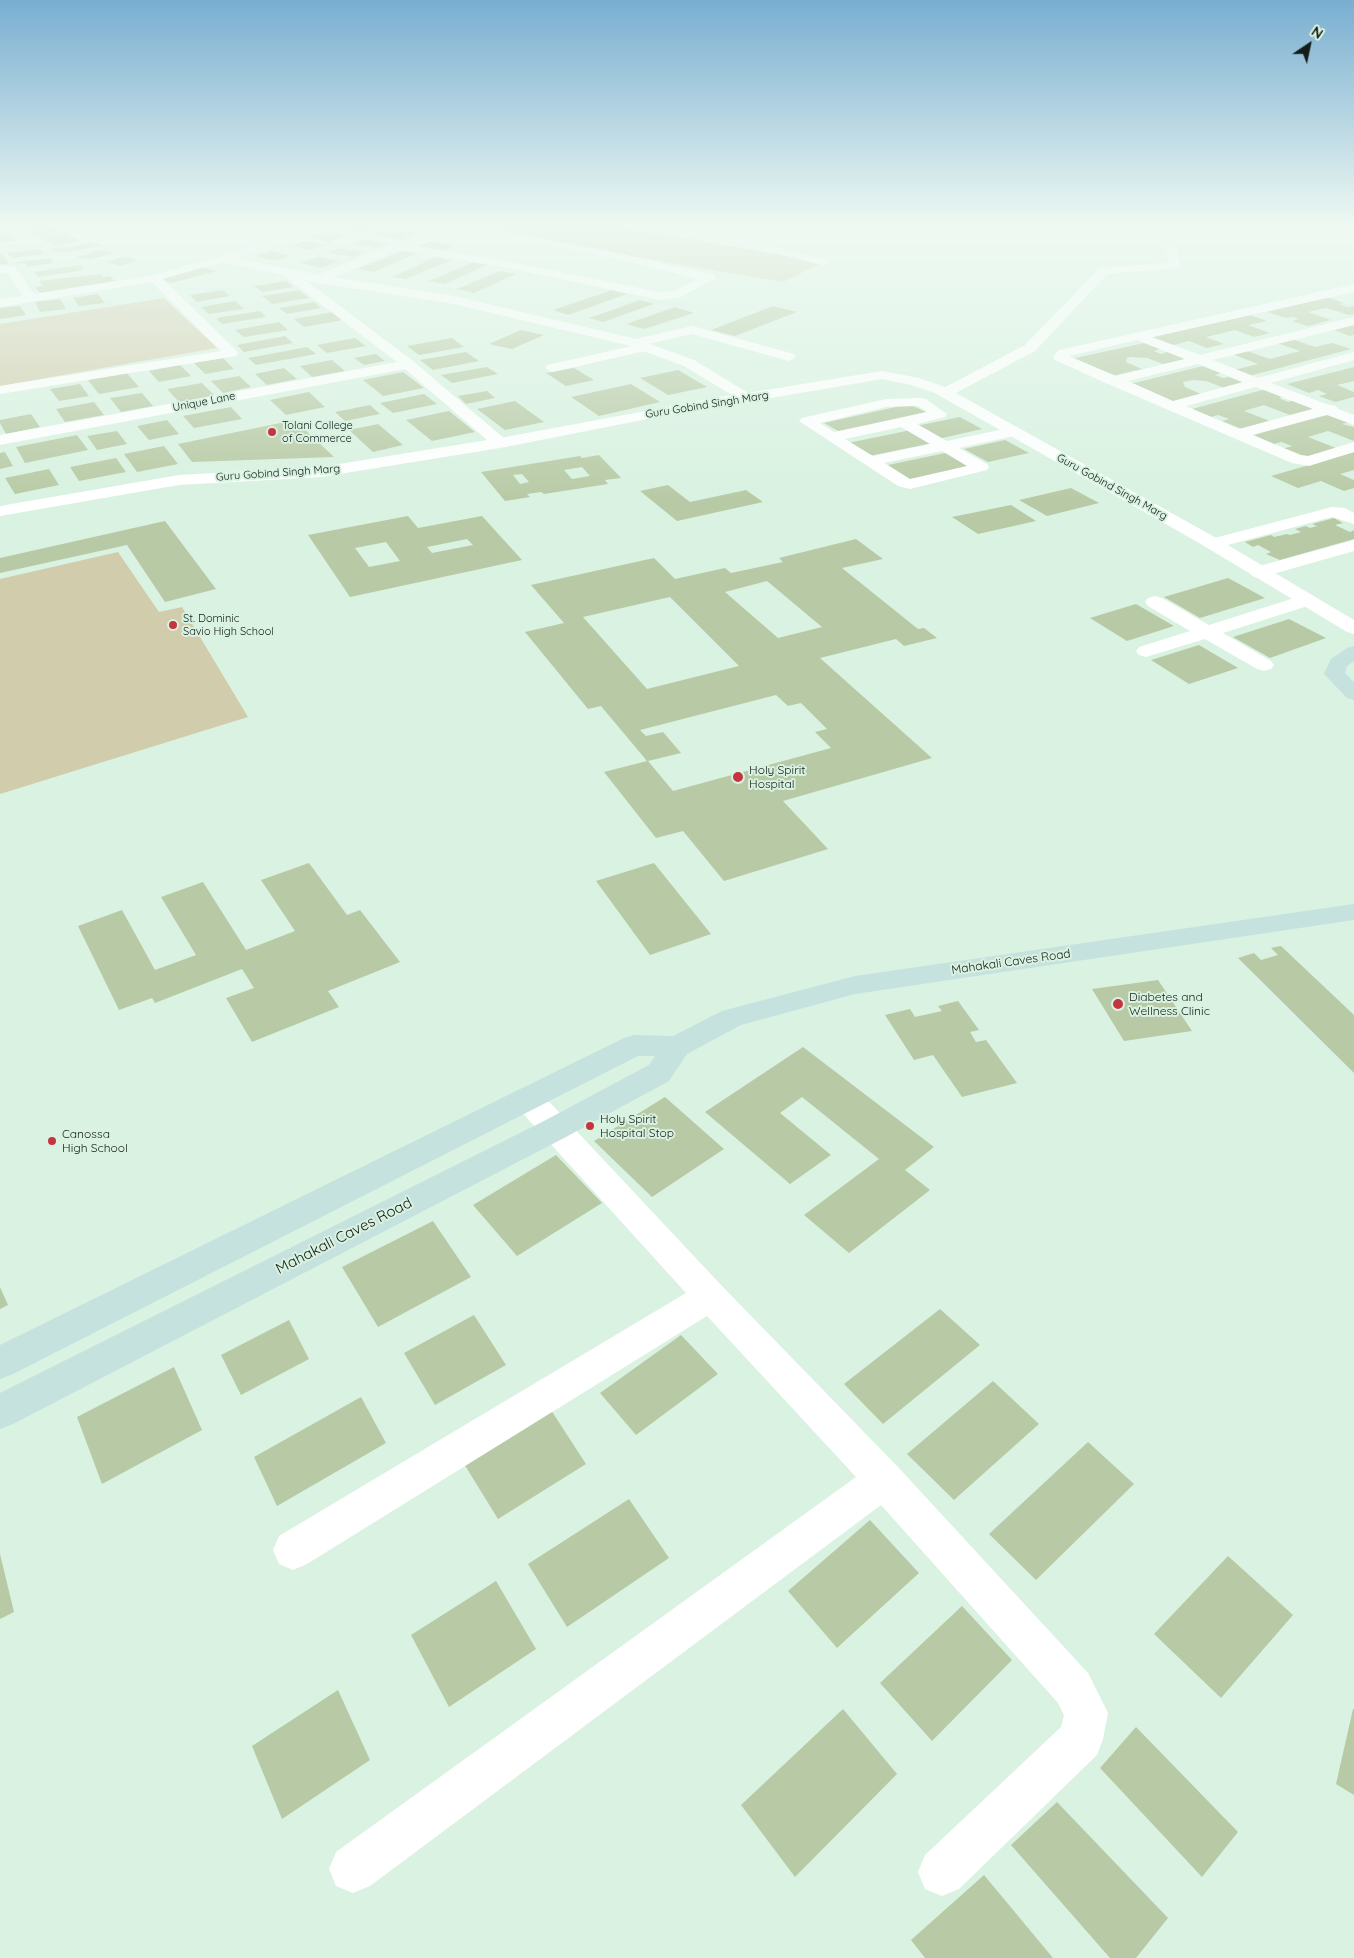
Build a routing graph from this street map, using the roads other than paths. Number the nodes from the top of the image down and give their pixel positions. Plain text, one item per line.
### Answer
1 (194, 316) edge
2 (345, 316) edge
3 (522, 316) edge
4 (1060, 316) edge
5 (1223, 316) edge
6 (1270, 316) edge
7 (1354, 320) edge
8 (1315, 331) junction
9 (1240, 335) dead end
10 (1138, 336) junction
11 (1338, 338) dead end
12 (1263, 344) junction
13 (641, 345) junction
14 (1286, 352) dead end
15 (789, 357) dead end
16 (1351, 359) edge
17 (1130, 360) dead end
18 (1200, 360) junction
19 (408, 364) junction
20 (552, 368) dead end
21 (1154, 371) junction
22 (1114, 381) junction
23 (1257, 382) junction
24 (1201, 386) dead end
25 (0, 390) edge
26 (945, 393) junction
27 (1218, 393) junction
28 (748, 399) junction
29 (1354, 403) edge
30 (1170, 406) junction
31 (1327, 410) junction
32 (1264, 412) dead end
33 (1354, 420) edge
34 (1286, 421) junction
35 (903, 422) junction
36 (1014, 432) junction
37 (1237, 434) junction
38 (832, 437) junction
39 (1327, 439) dead end
40 (0, 440) edge
41 (500, 443) junction
42 (946, 446) junction
43 (1352, 448) edge
44 (871, 461) junction
45 (1352, 507) edge
46 (0, 510) edge
47 (1232, 539) junction
48 (1213, 544) junction
49 (1354, 545) edge
50 (1279, 566) junction
51 (1259, 572) junction
52 (1307, 600) junction
53 (1155, 602) dead end
54 (1354, 628) edge
55 (1206, 632) junction
56 (1146, 651) dead end
57 (1354, 652) edge
58 (1264, 665) dead end
59 (1354, 694) edge
60 (1354, 912) edge
61 (677, 1047) junction
62 (528, 1099) junction
63 (555, 1129) junction
64 (710, 1296) junction
65 (0, 1363) edge
66 (0, 1412) edge
67 (884, 1480) junction
68 (293, 1550) dead end
69 (353, 1869) dead end
70 (942, 1872) dead end

1 - 25 street
2 - 19 street
3 - 13 street
4 - 26 street
5 - 10 street
6 - 8 street
7 - 8 street
8 - 11 street
8 - 12 street
9 - 12 street
10 - 18 street
10 - 22 street
12 - 14 street
12 - 18 street
13 - 15 street
13 - 20 street
13 - 28 street
16 - 23 street
17 - 21 street
18 - 21 street
18 - 23 street
19 - 40 street, Unique Lane
19 - 41 street
21 - 22 street
22 - 30 street
23 - 27 street
23 - 31 street
24 - 27 street
26 - 28 street, Guru Gobind Singh Marg
26 - 36 street, Guru Gobind Singh Marg
27 - 30 street
28 - 41 street, Guru Gobind Singh Marg
29 - 31 street
30 - 37 street
31 - 33 street
31 - 34 street
32 - 34 street
34 - 37 street
35 - 38 street
35 - 38 street
35 - 42 street
36 - 42 street
36 - 48 street, Guru Gobind Singh Marg
37 - 43 street
38 - 44 street
39 - 43 street
41 - 46 street, Guru Gobind Singh Marg
42 - 44 street
42 - 44 street
45 - 47 street
47 - 48 street
47 - 50 street
48 - 51 street, Guru Gobind Singh Marg
49 - 50 street
50 - 51 street
51 - 52 street, Guru Gobind Singh Marg
52 - 54 street, Guru Gobind Singh Marg
52 - 55 street
53 - 55 street
55 - 56 street
55 - 58 street
57 - 59 main road
60 - 61 main road, Mahakali Caves Road
61 - 62 main road
61 - 63 main road, Mahakali Caves Road
62 - 63 street
62 - 65 main road
63 - 64 street
63 - 66 main road, Mahakali Caves Road
64 - 67 street
64 - 68 street
67 - 69 street
67 - 70 street

